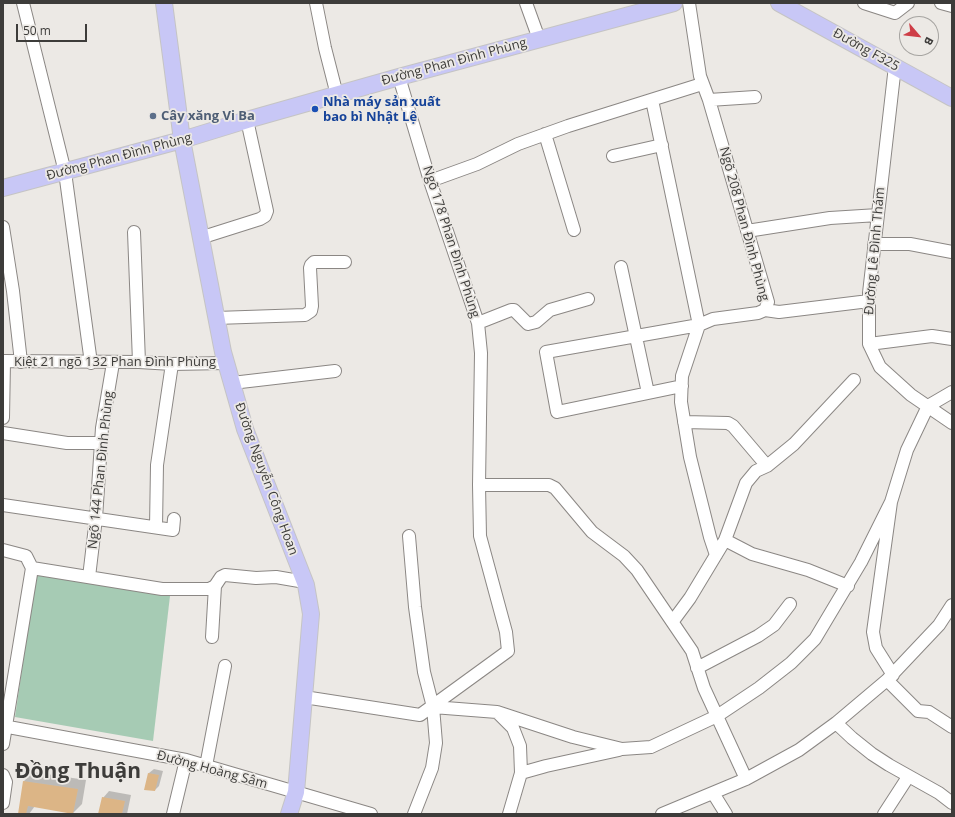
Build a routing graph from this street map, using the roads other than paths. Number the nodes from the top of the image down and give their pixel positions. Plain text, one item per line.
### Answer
1 (22, 3) edge
2 (164, 3) edge
3 (316, 3) edge
4 (526, 3) edge
5 (674, 3) edge
6 (689, 3) edge
7 (779, 3) edge
8 (864, 3) edge
9 (908, 3) edge
10 (941, 3) edge
11 (652, 6) edge
12 (952, 6) edge
13 (539, 39) junction
14 (895, 66) junction
15 (399, 77) junction
16 (701, 80) junction
17 (337, 95) junction
18 (755, 97) dead end
19 (952, 98) edge
20 (652, 100) junction
21 (709, 100) junction
22 (247, 120) junction
23 (545, 134) junction
24 (182, 140) junction
25 (662, 145) junction
26 (612, 156) dead end
27 (65, 172) junction
28 (430, 181) junction
29 (3, 188) edge
30 (878, 215) junction
31 (3, 227) edge
32 (574, 230) dead end
33 (747, 231) junction
34 (134, 232) dead end
35 (200, 238) junction
36 (874, 244) junction
37 (952, 252) edge
38 (345, 262) dead end
39 (621, 267) dead end
40 (588, 299) dead end
41 (869, 301) junction
42 (764, 310) junction
43 (216, 318) junction
44 (478, 323) junction
45 (699, 324) junction
46 (637, 336) junction
47 (952, 339) edge
48 (869, 344) junction
49 (4, 362) edge
50 (21, 362) junction
51 (139, 362) junction
52 (91, 363) junction
53 (113, 363) junction
54 (226, 363) junction
55 (172, 364) junction
56 (335, 371) dead end
57 (854, 380) dead end
58 (232, 383) junction
59 (682, 386) junction
60 (952, 392) edge
61 (648, 393) junction
62 (928, 406) junction
63 (3, 418) edge
64 (684, 422) junction
65 (952, 423) edge
66 (3, 433) edge
67 (101, 443) junction
68 (767, 466) junction
69 (479, 485) junction
70 (891, 502) junction
71 (3, 506) edge
72 (96, 518) junction
73 (174, 519) dead end
74 (156, 527) junction
75 (409, 536) dead end
76 (725, 540) junction
77 (3, 550) edge
78 (716, 555) junction
79 (32, 568) junction
80 (89, 577) junction
81 (305, 582) junction
82 (215, 586) junction
83 (848, 586) junction
84 (790, 604) dead end
85 (952, 605) edge
86 (673, 621) junction
87 (212, 637) dead end
88 (225, 666) dead end
89 (698, 668) junction
90 (890, 678) junction
91 (304, 697) junction
92 (433, 706) junction
93 (496, 712) junction
94 (717, 716) junction
95 (836, 723) junction
96 (5, 726) edge
97 (952, 727) edge
98 (3, 744) edge
99 (622, 749) junction
100 (186, 760) junction
101 (206, 766) junction
102 (521, 774) junction
103 (3, 775) edge
104 (908, 777) junction
105 (746, 779) junction
106 (296, 792) junction
107 (713, 793) junction
108 (3, 803) edge
109 (952, 803) edge
110 (173, 814) edge
111 (289, 814) edge
112 (371, 814) edge
113 (414, 814) edge
114 (508, 814) edge
115 (662, 814) edge
116 (726, 814) edge
117 (884, 814) edge

1 - 27 street
2 - 24 main road, Đường Nguyễn Công Hoan
3 - 17 street
4 - 13 street
5 - 11 main road, Đường Phan Đình Phùng
6 - 16 street, Ngõ 208 Phan Đình Phùng
7 - 14 main road, Đường F325
8 - 9 street
10 - 12 street
11 - 13 main road, Đường Phan Đình Phùng
13 - 15 main road, Đường Phan Đình Phùng
14 - 19 main road, Đường F325
14 - 30 street, Đường Lê Đình Thám
15 - 17 main road, Đường Phan Đình Phùng
15 - 28 street, Ngõ 178 Phan Đình Phùng
16 - 20 street
16 - 21 street, Ngõ 208 Phan Đình Phùng
17 - 22 main road, Đường Phan Đình Phùng
18 - 21 street
20 - 23 street
20 - 25 street
21 - 33 street, Ngõ 208 Phan Đình Phùng
22 - 24 main road, Đường Phan Đình Phùng
22 - 35 street
23 - 28 street
23 - 32 street
24 - 27 main road, Đường Phan Đình Phùng
24 - 35 main road, Đường Nguyễn Công Hoan
25 - 26 street
25 - 45 street
27 - 29 main road, Đường Phan Đình Phùng
27 - 52 street
28 - 44 street, Ngõ 178 Phan Đình Phùng
30 - 33 street
30 - 36 street, Đường Lê Đình Thám
31 - 50 street
33 - 42 street, Ngõ 208 Phan Đình Phùng
34 - 51 street
35 - 43 main road, Đường Nguyễn Công Hoan
36 - 37 street
36 - 41 street, Đường Lê Đình Thám
38 - 43 street
39 - 46 street
40 - 44 street
41 - 42 street
41 - 48 street, Đường Lê Đình Thám
42 - 45 street, Ngõ 208 Phan Đình Phùng
43 - 54 main road, Đường Nguyễn Công Hoan
44 - 69 street, Ngõ 178 Phan Đình Phùng
45 - 46 street, Ngõ 208 Phan Đình Phùng
45 - 59 street
46 - 61 street
46 - 61 street, Ngõ 208 Phan Đình Phùng
47 - 48 street
48 - 62 street, Đường Lê Đình Thám
49 - 50 street, Kiệt 21 ngõ 132 Phan Đình Phùng
49 - 63 street
50 - 52 street, Kiệt 21 ngõ 132 Phan Đình Phùng
51 - 53 street, Kiệt 21 ngõ 132 Phan Đình Phùng
51 - 55 street, Kiệt 21 ngõ 132 Phan Đình Phùng
52 - 53 street, Kiệt 21 ngõ 132 Phan Đình Phùng
53 - 67 street, Ngõ 144 Phan Đình Phùng
54 - 55 street, Kiệt 21 ngõ 132 Phan Đình Phùng
54 - 58 main road, Đường Nguyễn Công Hoan
55 - 74 street
56 - 58 street
57 - 68 street
58 - 81 main road, Đường Nguyễn Công Hoan
59 - 61 street
59 - 64 street
60 - 62 street
62 - 65 street, Đường Lê Đình Thám
62 - 70 street
64 - 68 street
64 - 78 street
66 - 67 street
67 - 72 street, Ngõ 144 Phan Đình Phùng
68 - 76 street
69 - 86 street
69 - 92 street, Ngõ 178 Phan Đình Phùng
70 - 83 street
70 - 90 street
71 - 72 street
72 - 74 street
72 - 80 street, Ngõ 144 Phan Đình Phùng
73 - 74 street
75 - 92 street
76 - 78 street
76 - 83 street
77 - 79 street
78 - 86 street
79 - 80 street
79 - 96 street
80 - 82 street
81 - 82 street
81 - 91 main road, Đường Nguyễn Công Hoan
82 - 87 street
83 - 94 street
84 - 89 street
85 - 90 street
86 - 89 street
88 - 101 street
89 - 94 street
90 - 95 street
90 - 97 street
91 - 92 street
91 - 106 main road, Đường Nguyễn Công Hoan
92 - 93 street
92 - 113 street
93 - 99 street
93 - 102 street
94 - 99 street
94 - 105 street
95 - 104 street
95 - 105 street
96 - 98 street
96 - 100 street, Đường Hoàng Sâm
99 - 102 street
100 - 101 street, Đường Hoàng Sâm
100 - 110 street
101 - 106 street, Đường Hoàng Sâm
102 - 114 street
103 - 108 street
104 - 109 street
104 - 117 street
105 - 107 street
106 - 111 main road, Đường Nguyễn Công Hoan
106 - 112 street, Đường Hoàng Sâm
107 - 115 street
107 - 116 street

